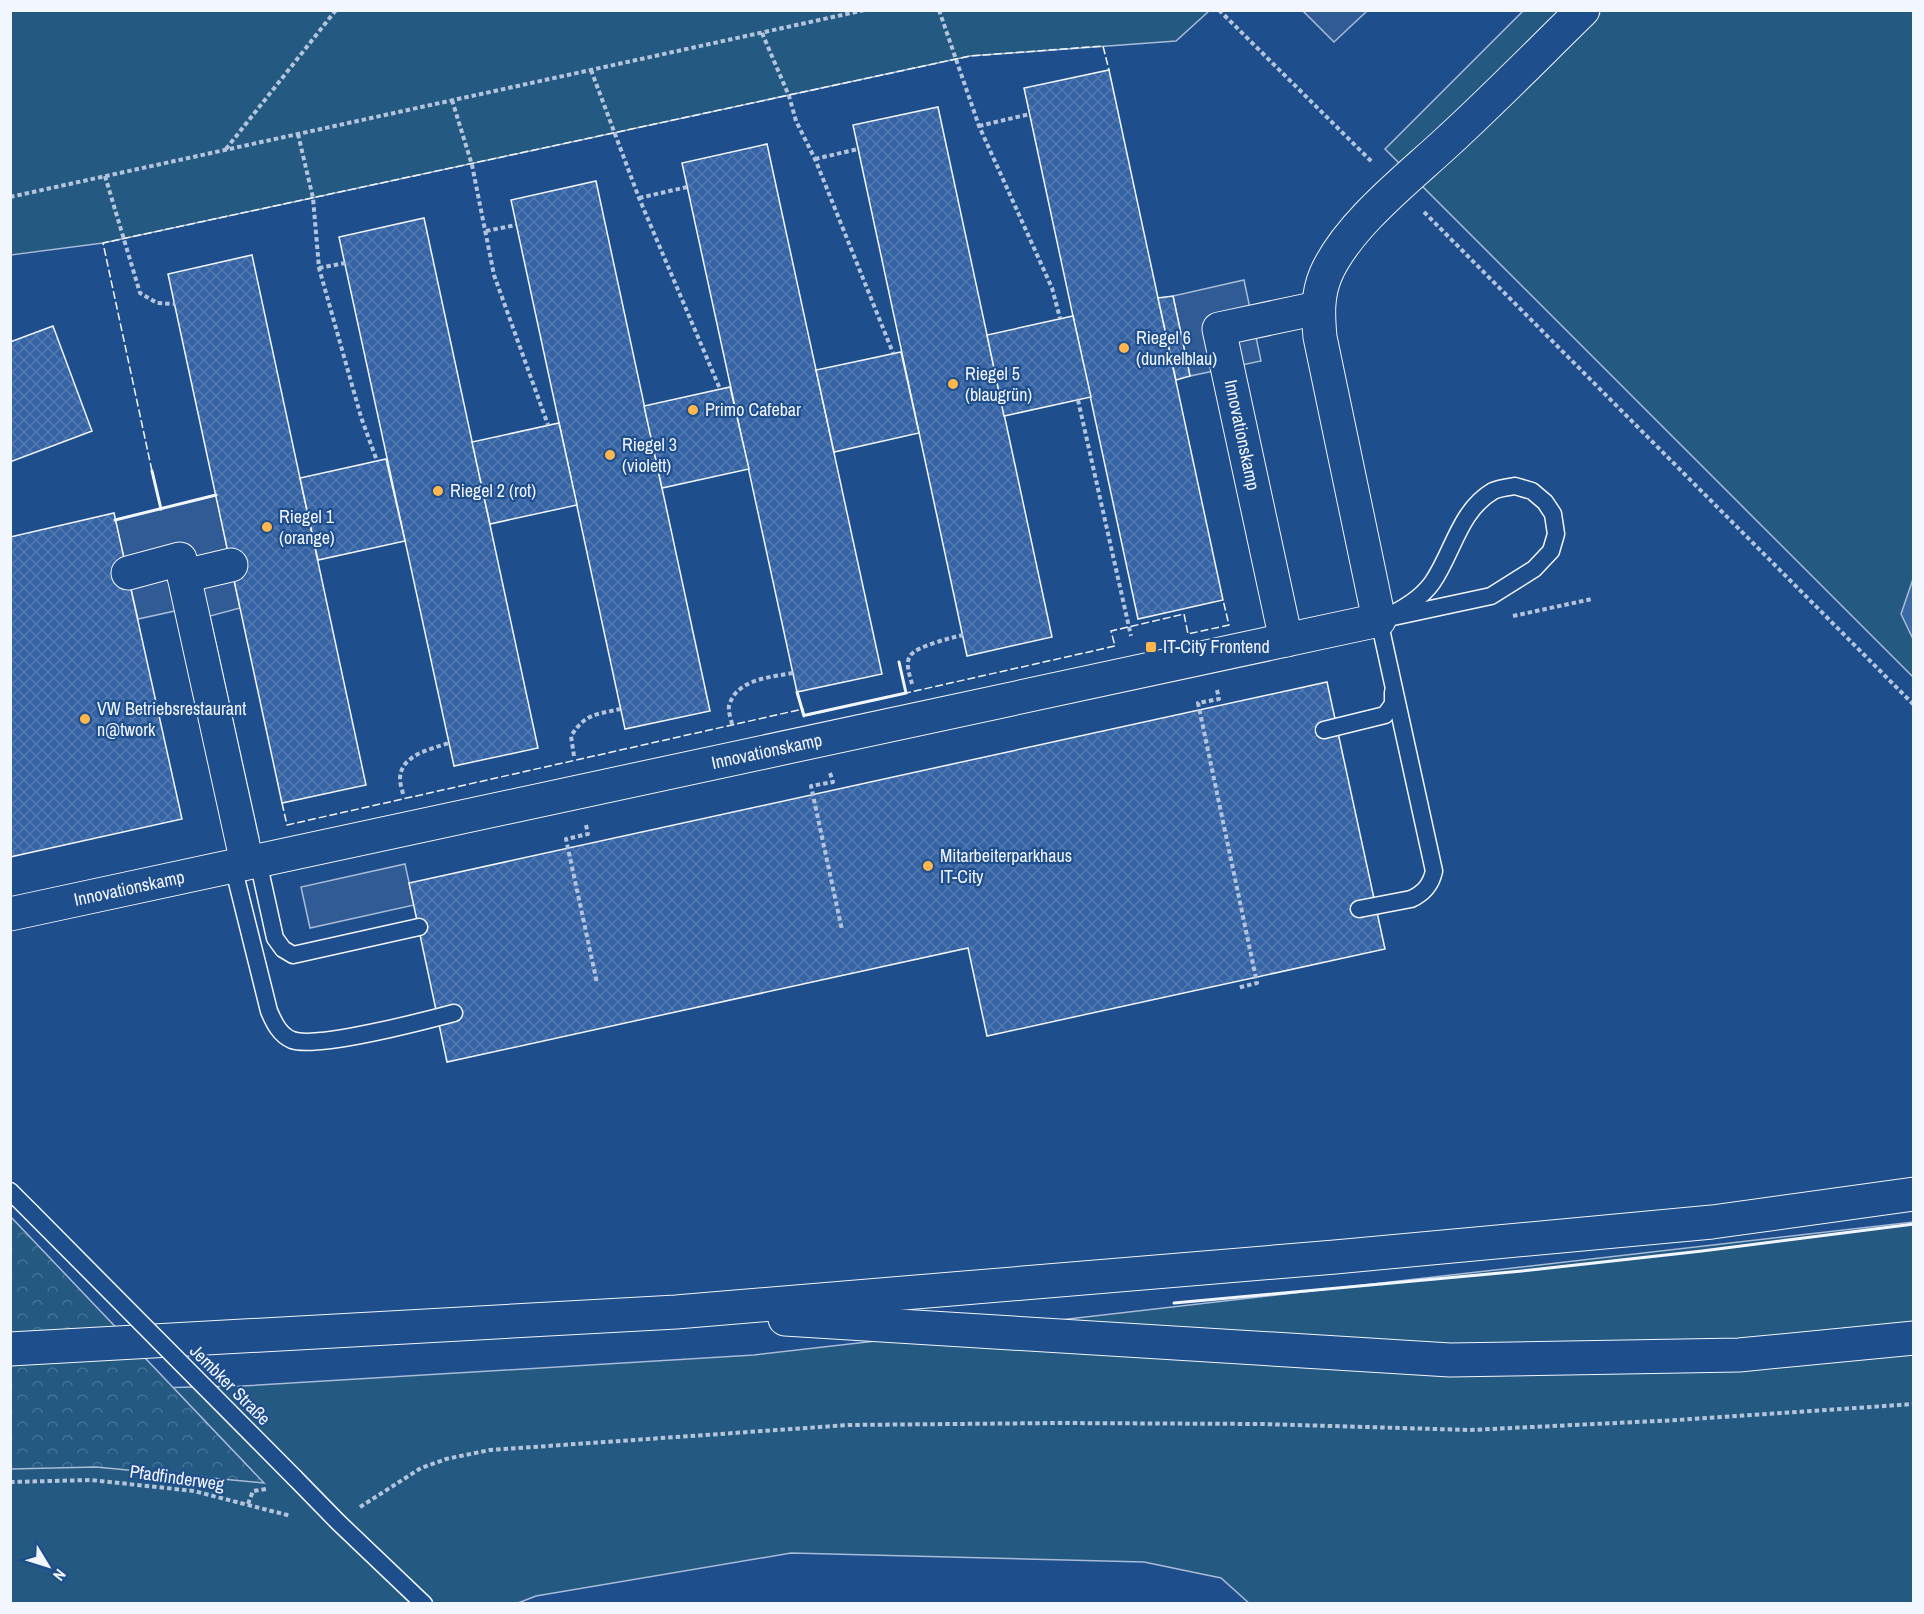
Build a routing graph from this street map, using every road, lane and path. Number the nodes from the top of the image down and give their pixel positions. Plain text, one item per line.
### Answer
1 (336, 10) edge
2 (865, 10) edge
3 (939, 10) edge
4 (1219, 10) edge
5 (1582, 10) edge
6 (762, 33) junction
7 (591, 70) junction
8 (452, 100) junction
9 (1030, 114) dead end
10 (979, 126) junction
11 (298, 134) junction
12 (858, 149) dead end
13 (225, 150) junction
14 (815, 159) junction
15 (1375, 165) dead end
16 (105, 176) junction
17 (687, 187) dead end
18 (10, 197) edge
19 (639, 198) junction
20 (1423, 211) dead end
21 (516, 225) dead end
22 (486, 231) junction
23 (345, 263) dead end
24 (319, 268) junction
25 (175, 304) dead end
26 (1318, 308) junction
27 (1060, 318) dead end
28 (893, 353) dead end
29 (720, 389) dead end
30 (1078, 400) dead end
31 (548, 425) dead end
32 (377, 461) dead end
33 (231, 565) dead end
34 (128, 573) dead end
35 (184, 576) junction
36 (1379, 620) junction
37 (963, 634) dead end
38 (1286, 640) junction
39 (1138, 672) junction
40 (793, 673) dead end
41 (1393, 682) junction
42 (1219, 699) dead end
43 (1914, 705) edge
44 (620, 709) dead end
45 (920, 719) junction
46 (1324, 730) dead end
47 (449, 743) dead end
48 (741, 758) junction
49 (833, 782) dead end
50 (582, 792) junction
51 (412, 828) junction
52 (588, 834) dead end
53 (246, 864) junction
54 (1359, 909) dead end
55 (10, 914) edge
56 (419, 927) dead end
57 (842, 930) dead end
58 (597, 983) dead end
59 (1236, 988) dead end
60 (454, 1013) dead end
61 (10, 1191) edge
62 (1914, 1194) edge
63 (676, 1312) junction
64 (1914, 1338) edge
65 (10, 1349) edge
66 (1914, 1404) edge
67 (10, 1482) edge
68 (338, 1522) junction
69 (424, 1604) edge

1 - 13 path
2 - 6 path
3 - 10 path
4 - 15 path
5 - 26 main road
6 - 7 path
6 - 14 path
7 - 8 path
7 - 19 path
8 - 11 path
8 - 22 path
9 - 10 path
10 - 27 path
11 - 13 path
11 - 24 path
12 - 14 path
13 - 16 path
14 - 28 path
16 - 18 path
16 - 25 path
17 - 19 path
19 - 29 path
20 - 43 path
21 - 22 path
22 - 31 path
23 - 24 path
24 - 32 path
26 - 36 main road
26 - 38 main road, Innovationskamp
30 - 39 path
33 - 35 main road
34 - 35 main road
35 - 53 main road
36 - 36 lane
36 - 38 main road, Innovationskamp
36 - 41 lane
37 - 45 path
38 - 39 main road, Innovationskamp
39 - 45 main road, Innovationskamp
40 - 48 path
41 - 46 lane
41 - 54 lane
42 - 59 path
44 - 50 path
45 - 48 main road, Innovationskamp
47 - 51 path
48 - 50 main road, Innovationskamp
49 - 57 path
50 - 51 main road, Innovationskamp
51 - 53 main road, Innovationskamp
52 - 58 path
53 - 55 main road, Innovationskamp
53 - 56 lane
53 - 60 lane
61 - 68 lane, Jembker Straße, bridge
62 - 63 main road
63 - 64 main road
63 - 65 main road
66 - 68 path
67 - 68 path, Pfadfinderweg
68 - 69 lane, Jembker Straße

